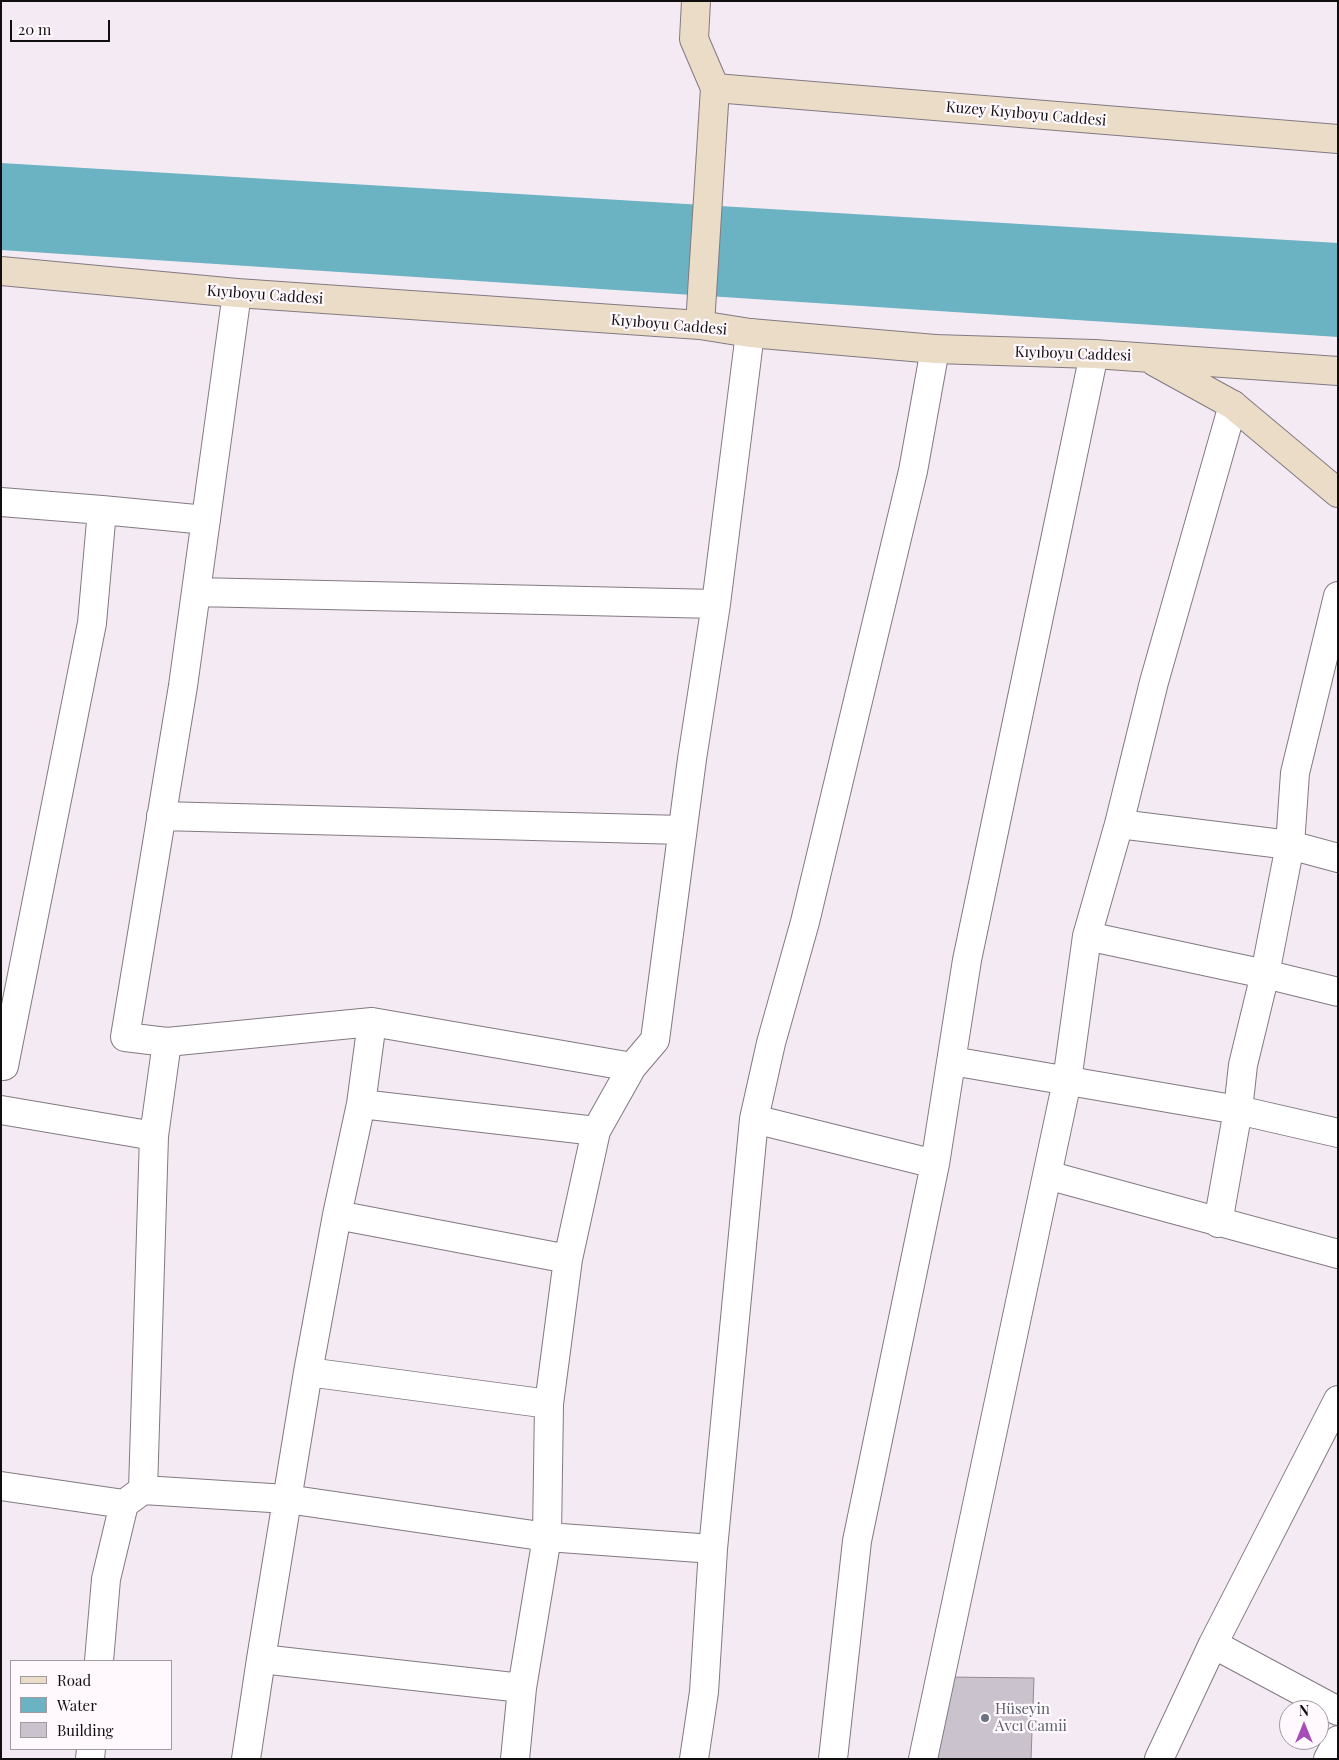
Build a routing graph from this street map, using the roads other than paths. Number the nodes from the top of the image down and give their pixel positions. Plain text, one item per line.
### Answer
1 (696, 1) edge
2 (715, 88) junction
3 (1338, 139) edge
4 (1, 271) edge
5 (237, 293) junction
6 (701, 317) junction
7 (750, 333) junction
8 (935, 349) junction
9 (1094, 354) junction
10 (1148, 358) junction
11 (1338, 371) edge
12 (1233, 405) junction
13 (1338, 493) edge
14 (1, 502) edge
15 (102, 510) junction
16 (206, 520) junction
17 (196, 592) junction
18 (1338, 596) edge
19 (716, 604) junction
20 (161, 816) junction
21 (1119, 824) junction
22 (682, 830) junction
23 (1290, 845) junction
24 (1338, 858) edge
25 (1087, 936) junction
26 (1265, 974) junction
27 (1338, 992) edge
28 (372, 1022) junction
29 (167, 1042) junction
30 (952, 1061) junction
31 (632, 1067) junction
32 (2, 1071) edge
33 (1067, 1081) junction
34 (361, 1104) junction
35 (1, 1110) edge
36 (1238, 1110) junction
37 (754, 1119) junction
38 (596, 1131) junction
39 (1338, 1133) edge
40 (154, 1136) junction
41 (935, 1164) junction
42 (1047, 1175) junction
43 (337, 1215) junction
44 (1218, 1223) junction
45 (1338, 1254) edge
46 (568, 1259) junction
47 (308, 1372) junction
48 (1338, 1400) edge
49 (549, 1404) junction
50 (1, 1486) edge
51 (134, 1497) junction
52 (287, 1498) junction
53 (547, 1537) junction
54 (713, 1549) junction
55 (1213, 1644) junction
56 (261, 1659) junction
57 (99, 1660) edge
58 (522, 1688) junction
59 (1338, 1710) edge
60 (1338, 1740) edge
61 (246, 1759) edge
62 (515, 1759) edge
63 (694, 1759) edge
64 (833, 1759) edge
65 (923, 1759) edge
66 (1159, 1759) edge
67 (1328, 1759) edge

1 - 2 main road
2 - 3 main road, Kuzey Kıyıboyu Caddesi
2 - 6 main road
4 - 5 main road, Kıyıboyu Caddesi
5 - 6 main road, Kıyıboyu Caddesi
5 - 16 street
6 - 7 main road, Kıyıboyu Caddesi
7 - 8 main road, Kıyıboyu Caddesi
7 - 19 street
8 - 9 main road, Kıyıboyu Caddesi
8 - 37 street
9 - 10 main road, Kıyıboyu Caddesi
9 - 30 street
10 - 11 main road, Kıyıboyu Caddesi
10 - 12 main road
12 - 13 main road
12 - 21 street
14 - 15 street
15 - 16 street
15 - 32 street
16 - 17 street
17 - 19 street
17 - 20 street
18 - 23 street
19 - 22 street
20 - 22 street
20 - 29 street
21 - 23 street
21 - 25 street
22 - 31 street
23 - 24 street
23 - 26 street
25 - 26 street
25 - 33 street
26 - 27 street
26 - 36 street
28 - 29 street
28 - 31 street
28 - 34 street
29 - 40 street
30 - 33 street
30 - 41 street
31 - 38 street
33 - 36 street
33 - 42 street
34 - 38 street
34 - 43 street
35 - 40 street
36 - 39 street
36 - 44 street
37 - 41 street
37 - 54 street
38 - 46 street
40 - 51 street
41 - 64 street
42 - 44 street
42 - 65 street
43 - 46 street
43 - 47 street
44 - 45 street
46 - 49 street
47 - 49 street
47 - 52 street
48 - 55 street
49 - 53 street
50 - 51 street
51 - 52 street
51 - 57 street
52 - 53 street
52 - 56 street
53 - 54 street
53 - 58 street
54 - 63 street
55 - 59 street
55 - 66 street
56 - 58 street
56 - 61 street
58 - 62 street
60 - 67 street

